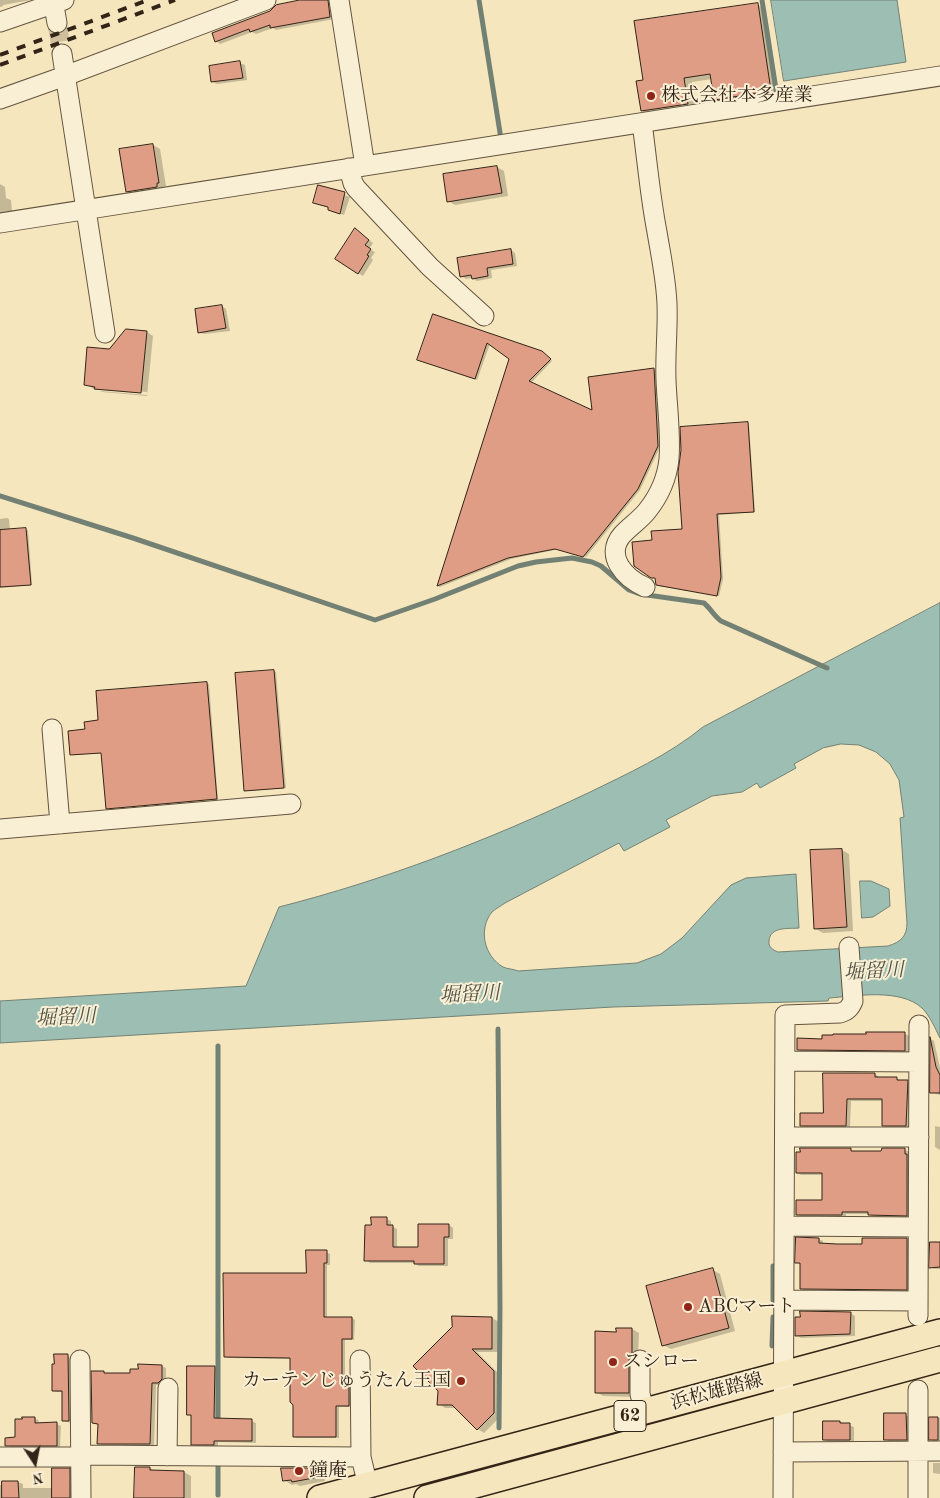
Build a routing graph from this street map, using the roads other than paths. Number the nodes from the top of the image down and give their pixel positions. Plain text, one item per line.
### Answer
1 (266, 0) edge
2 (339, 0) edge
3 (57, 1) edge
4 (0, 22) edge
5 (57, 23) tunnel mouth
6 (62, 54) tunnel mouth
7 (65, 76) junction
8 (940, 76) edge
9 (0, 99) edge
10 (642, 123) junction
11 (357, 167) junction
12 (86, 209) junction
13 (0, 223) edge
14 (484, 316) dead end
15 (105, 333) dead end
16 (645, 588) dead end
17 (52, 729) dead end
18 (291, 804) dead end
19 (60, 824) junction
20 (0, 829) edge
21 (849, 947) dead end
22 (920, 1025) dead end
23 (785, 1061) junction
24 (919, 1062) junction
25 (785, 1137) junction
26 (919, 1137) junction
27 (784, 1226) junction
28 (918, 1227) junction
29 (784, 1300) junction
30 (940, 1332) edge
31 (80, 1360) dead end
32 (360, 1360) dead end
33 (640, 1360) dead end
34 (940, 1360) edge
35 (783, 1374) junction
36 (168, 1388) dead end
37 (918, 1390) dead end
38 (783, 1402) junction
39 (645, 1412) junction
40 (918, 1451) junction
41 (940, 1451) edge
42 (783, 1452) junction
43 (81, 1456) junction
44 (167, 1456) junction
45 (0, 1457) edge
46 (361, 1457) junction
47 (368, 1486) junction
48 (81, 1498) edge
49 (320, 1498) edge
50 (427, 1498) edge
51 (783, 1498) edge
52 (918, 1498) edge

1 - 7 street
2 - 11 street
3 - 4 street
3 - 5 street
6 - 7 street
7 - 9 street
7 - 12 street
8 - 10 street
10 - 11 street
10 - 16 street
11 - 12 street
11 - 14 street
12 - 13 street
12 - 15 street
17 - 19 street
18 - 19 street
19 - 20 street
21 - 23 street
22 - 24 street
23 - 24 street
23 - 25 street
24 - 26 street
25 - 26 street
25 - 27 street
26 - 28 street
27 - 28 street
27 - 29 street
28 - 29 street
29 - 35 street
30 - 35 main road, 浜松雄踏線 / 62
31 - 43 street
32 - 46 street
33 - 39 street
34 - 38 main road, 浜松雄踏線 / 62
35 - 38 street
35 - 39 main road, 浜松雄踏線 / 62
36 - 44 street
37 - 40 street
38 - 42 street
38 - 50 main road, 浜松雄踏線 / 62
39 - 47 main road, 浜松雄踏線 / 62
40 - 41 street
40 - 42 street
40 - 52 street
42 - 51 street
43 - 44 street
43 - 45 street
43 - 48 street
44 - 46 street
46 - 47 street
47 - 49 main road, 浜松雄踏線 / 62

